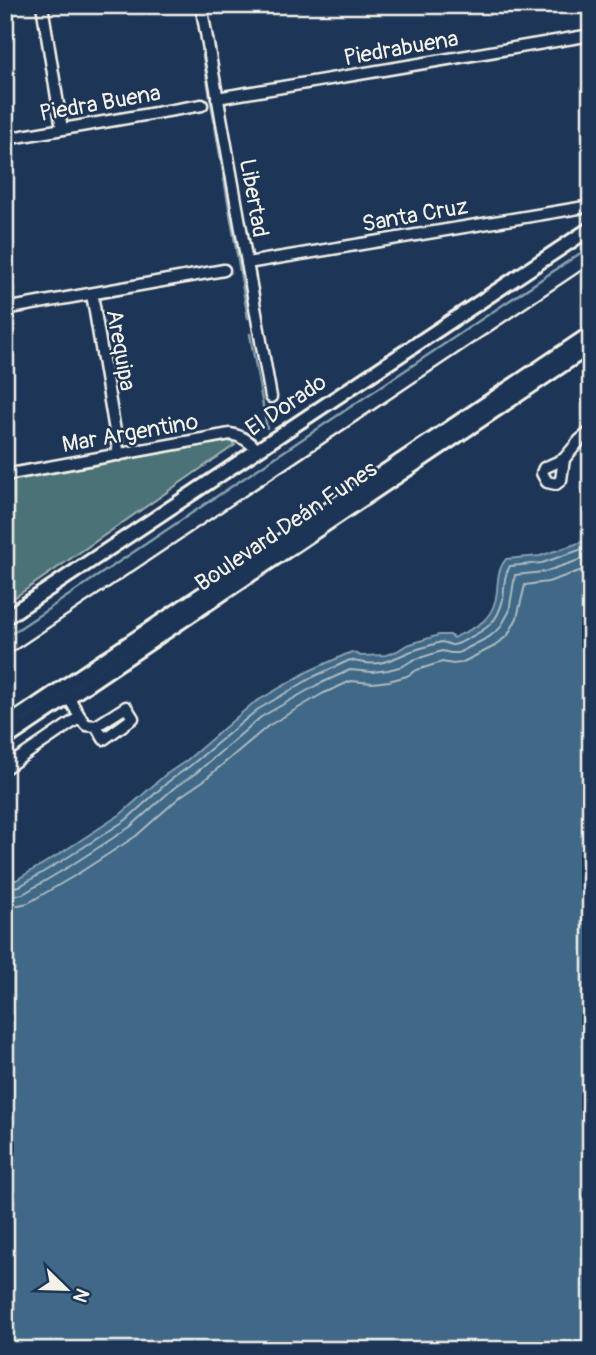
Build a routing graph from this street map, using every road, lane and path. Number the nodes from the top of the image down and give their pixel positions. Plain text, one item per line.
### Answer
1 (42, 5) edge
2 (201, 5) edge
3 (591, 35) edge
4 (217, 98) junction
5 (202, 105) dead end
6 (62, 129) junction
7 (5, 139) edge
8 (591, 206) edge
9 (591, 228) edge
10 (247, 263) junction
11 (224, 270) dead end
12 (92, 294) junction
13 (5, 309) edge
14 (591, 333) edge
15 (591, 346) edge
16 (271, 397) dead end
17 (591, 431) edge
18 (257, 450) junction
19 (119, 454) junction
20 (564, 459) dead end
21 (5, 475) edge
22 (5, 618) edge
23 (69, 698) junction
24 (80, 717) junction
25 (5, 726) edge
26 (96, 726) dead end
27 (5, 740) edge
28 (5, 768) edge

1 - 6 street
2 - 4 street, Libertad
3 - 4 street, Piedrabuena
4 - 10 street, Libertad
5 - 6 street, Piedra Buena
6 - 7 street, Piedra Buena
8 - 10 street, Santa Cruz
9 - 18 main road, El Dorado
10 - 16 street, Libertad
11 - 12 street
12 - 13 street
12 - 19 street, Arequipa
14 - 25 main road, Boulevard Deán Funes
15 - 23 main road, Boulevard Deán Funes
17 - 20 street
18 - 19 street, Mar Argentino
18 - 22 main road, El Dorado
19 - 21 street, Mar Argentino
23 - 24 street
23 - 27 main road, Boulevard Deán Funes
24 - 26 street
24 - 28 street

